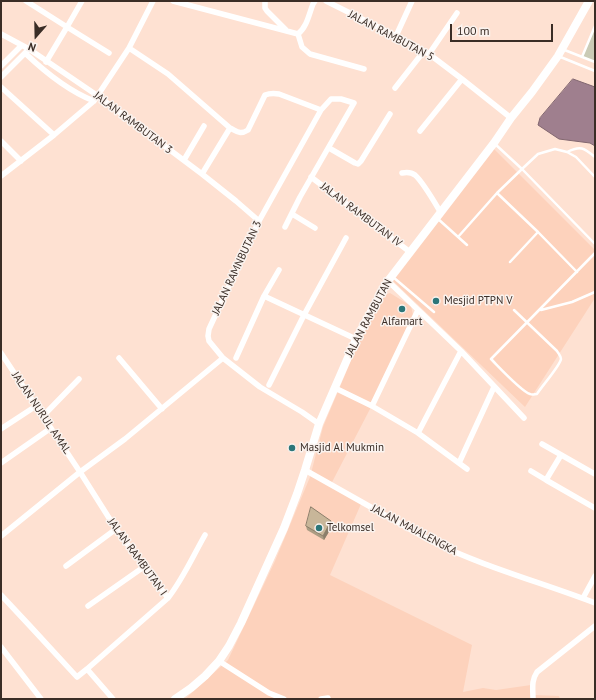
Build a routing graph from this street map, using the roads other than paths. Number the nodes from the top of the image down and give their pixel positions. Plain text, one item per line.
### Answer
1 (26, 1) edge
2 (82, 1) edge
3 (153, 1) edge
4 (173, 1) edge
5 (265, 1) edge
6 (315, 1) edge
7 (326, 1) edge
8 (412, 1) edge
9 (589, 1) edge
10 (457, 12) dead end
11 (595, 26) edge
12 (67, 28) junction
13 (287, 31) junction
14 (1, 34) edge
15 (298, 34) junction
16 (396, 36) junction
17 (21, 46) junction
18 (129, 48) junction
19 (27, 51) junction
20 (109, 53) dead end
21 (427, 53) junction
22 (560, 53) junction
23 (582, 57) junction
24 (46, 62) junction
25 (595, 62) edge
26 (1, 66) edge
27 (364, 69) dead end
28 (595, 71) edge
29 (1, 77) edge
30 (462, 79) junction
31 (1, 87) edge
32 (395, 88) dead end
33 (96, 98) junction
34 (321, 110) junction
35 (390, 114) dead end
36 (511, 118) junction
37 (204, 126) dead end
38 (230, 128) junction
39 (420, 131) dead end
40 (54, 135) junction
41 (1, 141) edge
42 (494, 143) junction
43 (329, 148) junction
44 (567, 152) junction
45 (595, 157) edge
46 (184, 160) junction
47 (21, 161) junction
48 (522, 169) junction
49 (402, 173) dead end
50 (202, 174) junction
51 (1, 176) edge
52 (311, 177) junction
53 (595, 177) edge
54 (497, 193) junction
55 (292, 214) junction
56 (439, 215) junction
57 (259, 221) junction
58 (285, 227) dead end
59 (316, 228) dead end
60 (538, 232) junction
61 (346, 238) dead end
62 (458, 238) junction
63 (595, 244) edge
64 (467, 245) dead end
65 (410, 252) junction
66 (595, 253) edge
67 (510, 262) dead end
68 (279, 270) dead end
69 (577, 272) junction
70 (390, 279) junction
71 (595, 292) edge
72 (264, 296) junction
73 (418, 310) junction
74 (514, 310) dead end
75 (539, 310) junction
76 (434, 312) dead end
77 (304, 314) junction
78 (528, 323) junction
79 (356, 338) junction
80 (461, 350) junction
81 (1, 353) edge
82 (119, 358) dead end
83 (224, 358) junction
84 (236, 358) dead end
85 (79, 379) dead end
86 (269, 385) dead end
87 (494, 386) junction
88 (335, 388) junction
89 (36, 406) junction
90 (372, 406) junction
91 (162, 409) junction
92 (43, 416) junction
93 (524, 418) dead end
94 (319, 424) junction
95 (51, 428) junction
96 (1, 430) edge
97 (418, 433) junction
98 (542, 444) dead end
99 (561, 455) junction
100 (1, 463) edge
101 (459, 463) junction
102 (467, 469) dead end
103 (306, 470) junction
104 (531, 471) dead end
105 (80, 472) junction
106 (595, 474) edge
107 (546, 480) junction
108 (595, 508) edge
109 (116, 529) junction
110 (206, 535) dead end
111 (1, 536) edge
112 (66, 566) dead end
113 (145, 566) junction
114 (595, 576) edge
115 (1, 596) edge
116 (168, 598) junction
117 (583, 598) junction
118 (595, 603) edge
119 (88, 606) dead end
120 (595, 626) edge
121 (1, 647) edge
122 (218, 661) junction
123 (87, 669) junction
124 (328, 698) dead end
125 (41, 699) edge
126 (113, 699) edge
127 (174, 699) edge
128 (284, 699) edge
129 (321, 699) edge
130 (534, 699) edge

1 - 12 street
2 - 12 street
3 - 18 street
4 - 13 street
5 - 13 street
6 - 15 street
7 - 16 street, JALAN RAMBUTAN 5
8 - 16 street
9 - 22 main road, JALAN RAMBUTAN
10 - 21 street
11 - 23 lane
12 - 20 street
12 - 24 street
13 - 15 street
14 - 17 street, JALAN RAMBUTAN 3
15 - 27 street
16 - 21 street, JALAN RAMBUTAN 5
17 - 19 street, JALAN RAMBUTAN 3
17 - 26 street
18 - 33 street
18 - 38 street
19 - 24 street, JALAN RAMBUTAN 3
19 - 29 street
19 - 33 street
21 - 30 street, JALAN RAMBUTAN 5
21 - 32 street
22 - 23 lane
22 - 28 lane
22 - 36 main road, JALAN RAMBUTAN
23 - 25 lane
24 - 33 street, JALAN RAMBUTAN 3
30 - 36 street, JALAN RAMBUTAN 5
30 - 39 street
31 - 40 street
33 - 40 street
33 - 46 street, JALAN RAMBUTAN 3
34 - 38 street
34 - 43 street, JALAN RAMNBUTAN 3
34 - 57 street, JALAN RAMNBUTAN 3
35 - 43 street
36 - 42 main road, JALAN RAMBUTAN
37 - 46 street
38 - 50 street
40 - 47 street
41 - 47 street
42 - 48 lane
42 - 56 main road, JALAN RAMBUTAN
43 - 52 street
44 - 45 lane
44 - 48 lane
44 - 53 lane
46 - 50 street, JALAN RAMBUTAN 3
47 - 51 street
48 - 54 lane
48 - 63 lane
49 - 56 street
50 - 57 street, JALAN RAMBUTAN 3
52 - 55 street
52 - 65 street, JALAN RAMBUTAN IV
54 - 60 lane
54 - 62 lane
55 - 58 street
55 - 59 street
56 - 62 lane
56 - 65 main road, JALAN RAMBUTAN
57 - 83 street, JALAN RAMNBUTAN 3
60 - 67 lane
60 - 69 lane
61 - 77 street
62 - 64 lane
65 - 70 main road, JALAN RAMBUTAN
66 - 69 lane
68 - 72 street
69 - 75 lane
70 - 73 street
70 - 76 lane
70 - 79 main road, JALAN RAMBUTAN
71 - 75 lane
72 - 77 street
72 - 84 street
73 - 80 street
73 - 90 street
74 - 78 lane
75 - 78 lane
77 - 79 street
77 - 86 street
78 - 78 lane
79 - 88 main road, JALAN RAMBUTAN
80 - 87 street
80 - 97 street
81 - 89 street, JALAN NURUL AMAL
82 - 91 street
83 - 91 street
83 - 94 street, JALAN RAMNBUTAN 3
85 - 92 street
87 - 93 street
87 - 101 street
88 - 90 street
88 - 94 main road, JALAN RAMBUTAN
89 - 92 street, JALAN NURUL AMAL
89 - 96 street
90 - 97 street
91 - 105 street
92 - 95 street, JALAN NURUL AMAL
94 - 103 main road, JALAN RAMBUTAN
95 - 100 street
95 - 105 street, JALAN NURUL AMAL
97 - 101 street
98 - 99 street
99 - 106 street
99 - 107 street
101 - 102 street
103 - 117 street, JALAN MAJALENGKA
103 - 122 main road, JALAN RAMBUTAN
104 - 107 street
105 - 109 street, JALAN RAMBUTAN I
105 - 111 street
107 - 108 street
109 - 112 street
109 - 113 street, JALAN RAMBUTAN I
110 - 116 street
113 - 116 street, JALAN RAMBUTAN I
113 - 119 street
114 - 117 street
115 - 123 street
116 - 123 street, JALAN RAMBUTAN I
117 - 118 street, JALAN MAJALENGKA
120 - 130 street
121 - 125 street
122 - 127 main road, JALAN RAMBUTAN
122 - 128 street
123 - 126 street
124 - 129 street

